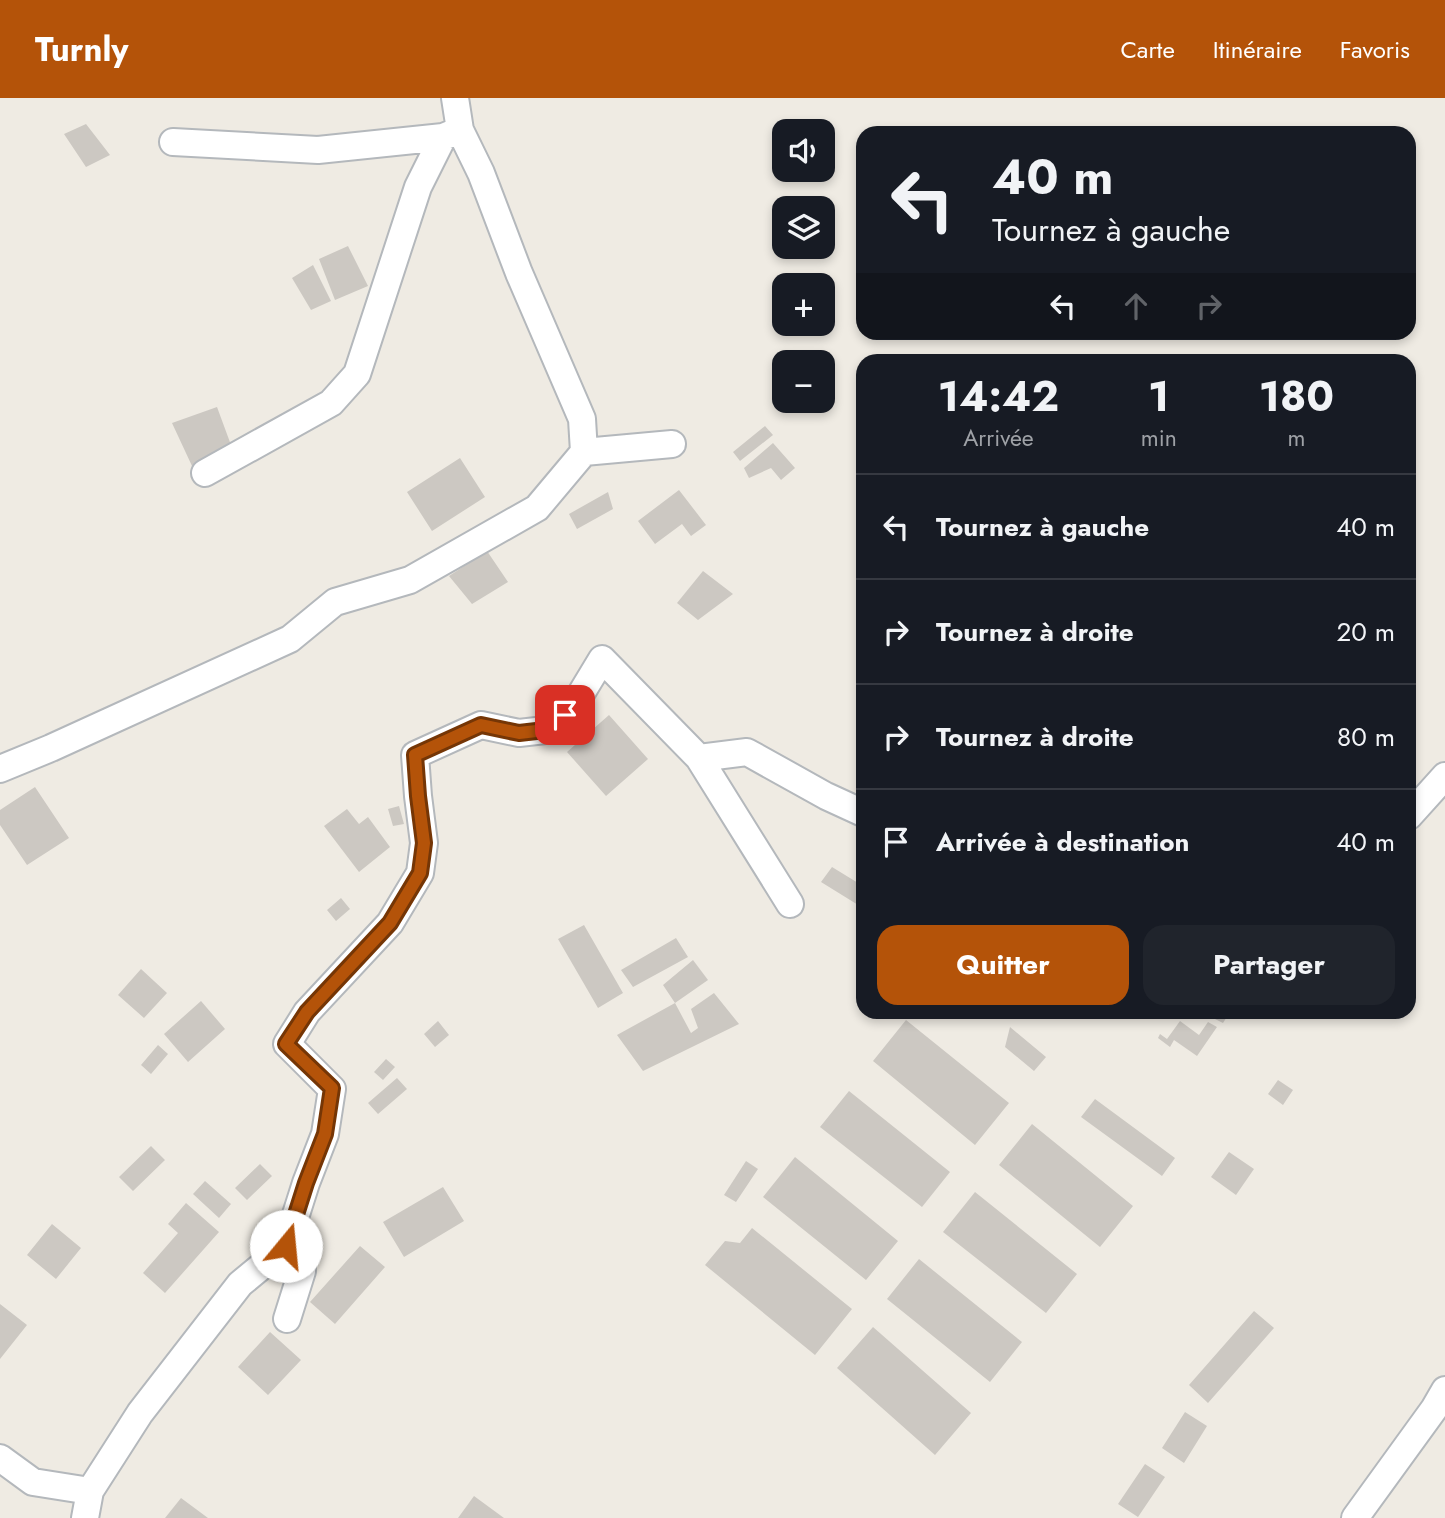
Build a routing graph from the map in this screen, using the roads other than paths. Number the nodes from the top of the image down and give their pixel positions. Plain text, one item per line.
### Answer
1 (455, 98) edge
2 (452, 134) junction
3 (173, 142) dead end
4 (672, 444) dead end
5 (584, 452) junction
6 (205, 473) dead end
7 (699, 758) junction
8 (0, 769) edge
9 (1445, 776) edge
10 (1416, 808) edge
11 (856, 810) edge
12 (790, 904) dead end
13 (286, 1246) junction
14 (287, 1319) dead end
15 (1445, 1390) edge
16 (0, 1458) edge
17 (90, 1491) junction
18 (85, 1518) edge
19 (1355, 1518) edge

1 - 2 street
2 - 3 street
2 - 5 street
2 - 6 street
4 - 5 street
5 - 8 street
7 - 11 street
7 - 12 street
7 - 13 street
9 - 10 street
13 - 14 street
13 - 17 street
15 - 19 street
16 - 17 street
17 - 18 street

